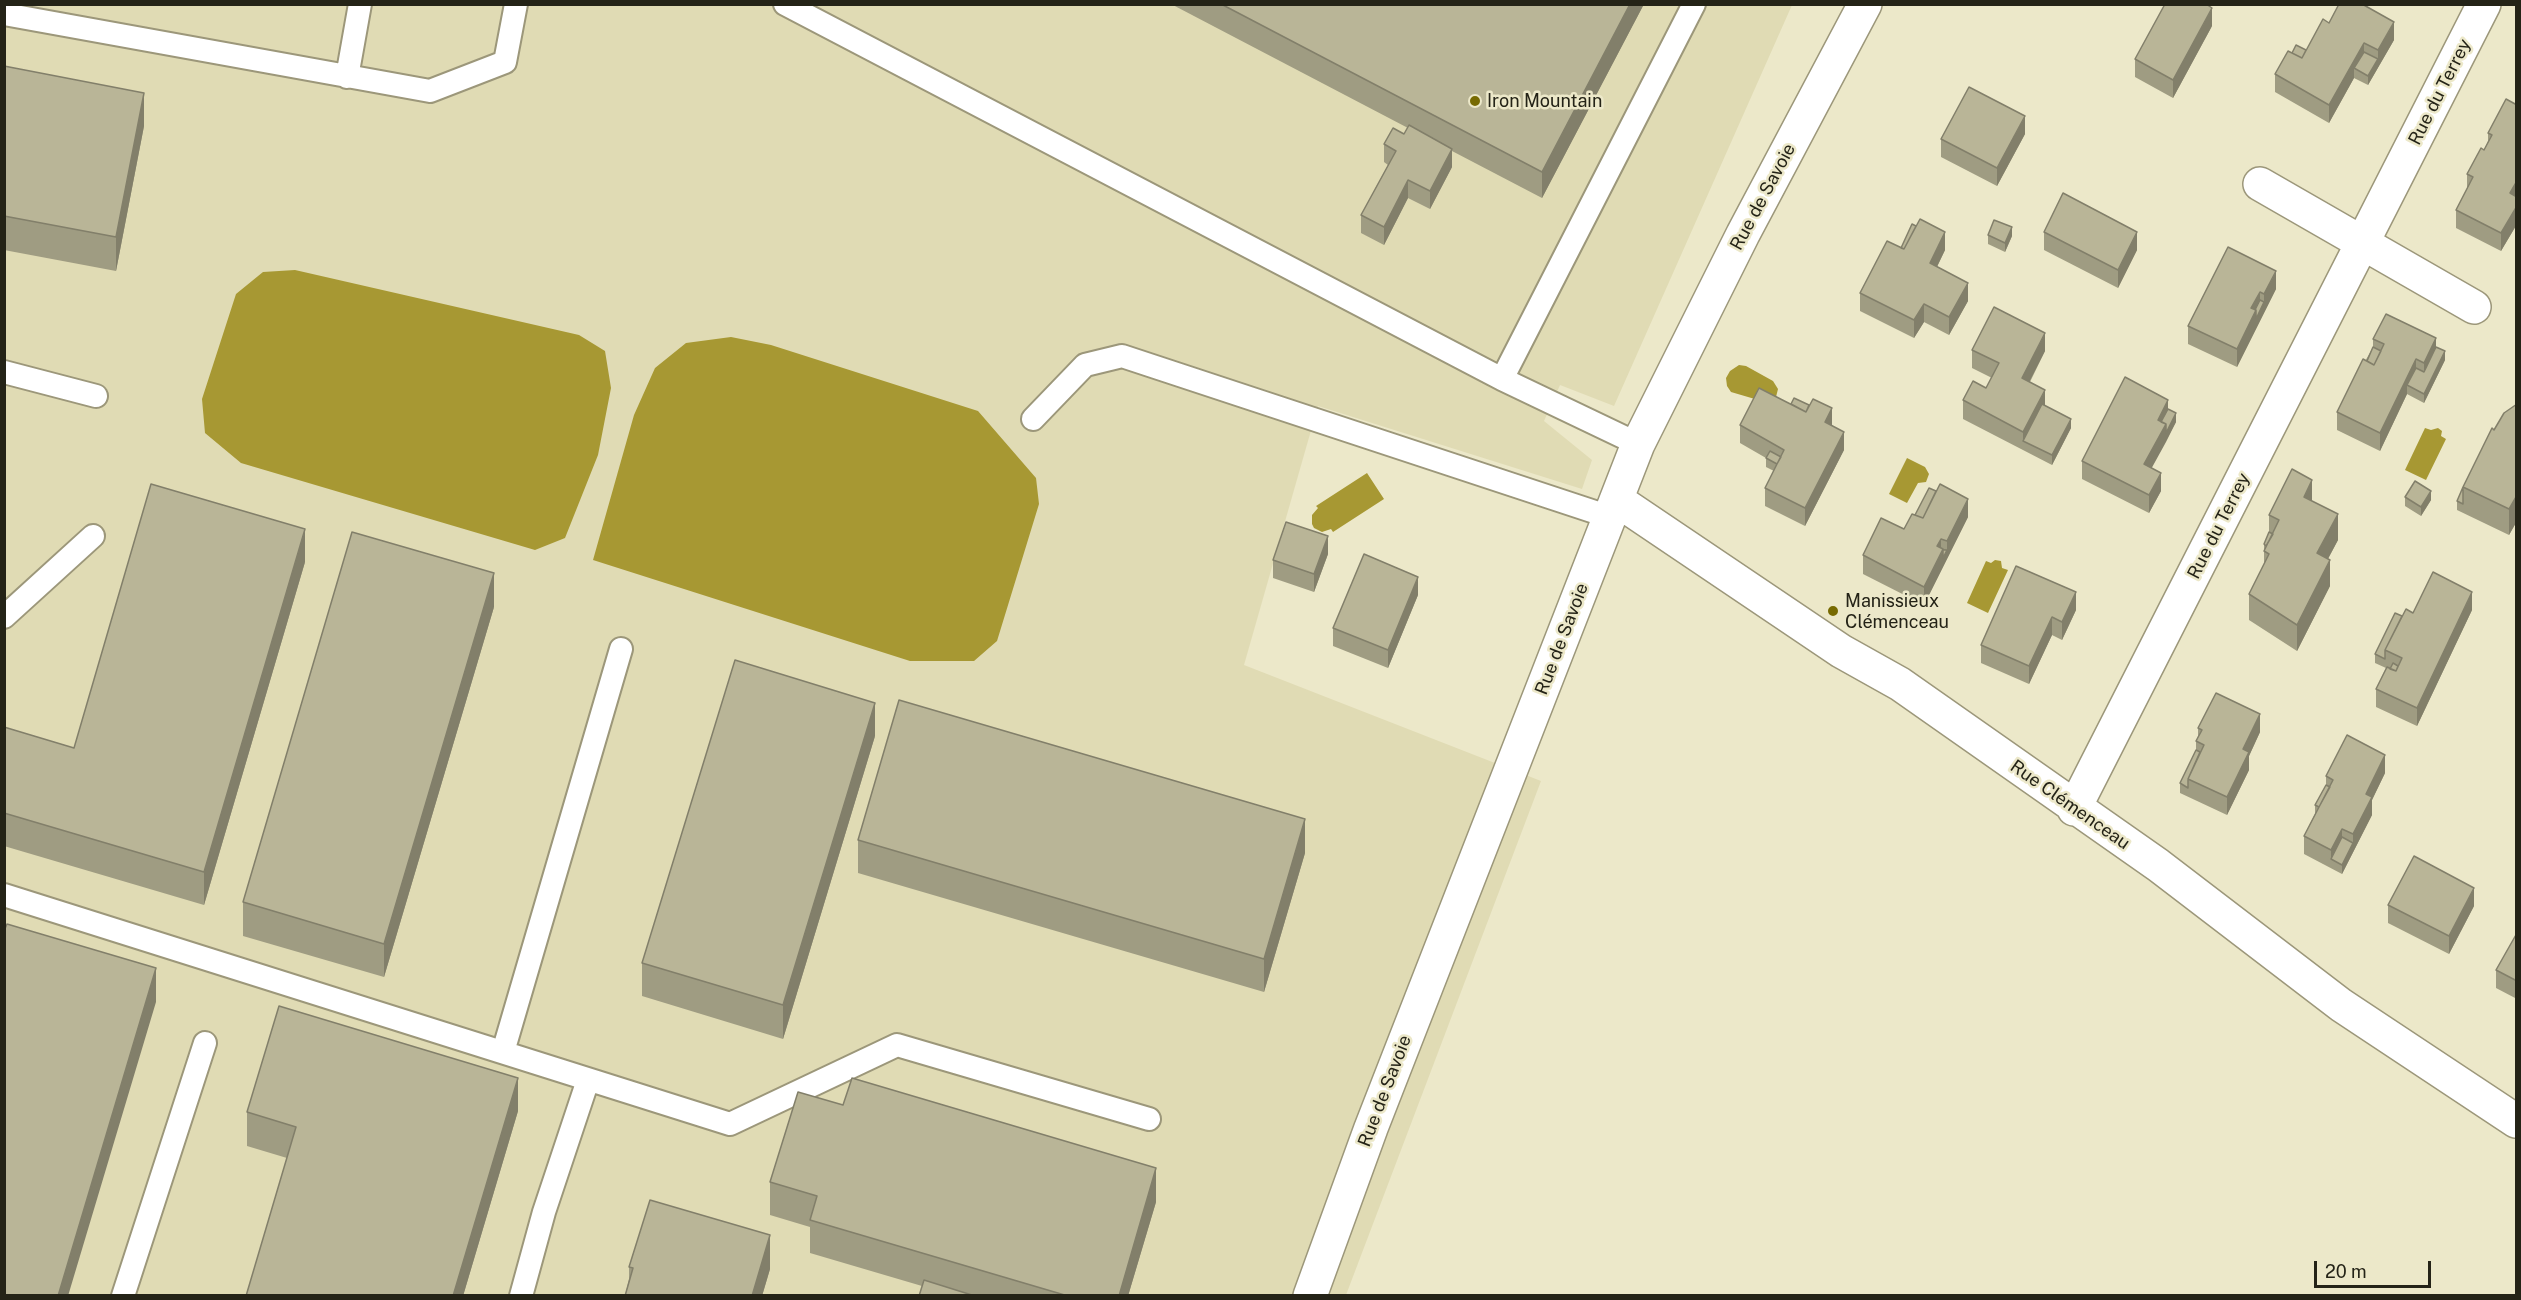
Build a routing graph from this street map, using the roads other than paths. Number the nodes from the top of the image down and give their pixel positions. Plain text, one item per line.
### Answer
1 (360, 4) edge
2 (516, 4) edge
3 (785, 4) edge
4 (1694, 4) edge
5 (1865, 4) edge
6 (2484, 4) edge
7 (4, 14) edge
8 (347, 77) junction
9 (2260, 184) dead end
10 (2363, 243) junction
11 (2474, 307) dead end
12 (4, 372) edge
13 (1502, 379) junction
14 (96, 396) dead end
15 (1033, 419) dead end
16 (1638, 444) junction
17 (1613, 508) junction
18 (93, 536) dead end
19 (4, 617) edge
20 (621, 649) dead end
21 (2074, 809) junction
22 (4, 895) edge
23 (205, 1043) dead end
24 (503, 1052) junction
25 (588, 1080) junction
26 (1149, 1119) dead end
27 (2517, 1121) edge
28 (123, 1296) edge
29 (521, 1296) edge
30 (1310, 1296) edge

1 - 8 lane
2 - 8 lane
3 - 13 lane
4 - 13 lane
5 - 16 street, Rue de Savoie
6 - 10 street, Rue du Terrey
7 - 8 lane
9 - 10 street
10 - 11 street
10 - 21 street, Rue du Terrey
12 - 14 lane
13 - 16 lane
15 - 17 lane
16 - 17 street, Rue de Savoie
17 - 21 street, Rue Clémenceau
17 - 30 street, Rue de Savoie
18 - 19 lane
20 - 24 lane
21 - 27 street, Rue Clémenceau
22 - 24 lane
23 - 28 lane
24 - 25 lane
25 - 26 lane
25 - 29 lane

